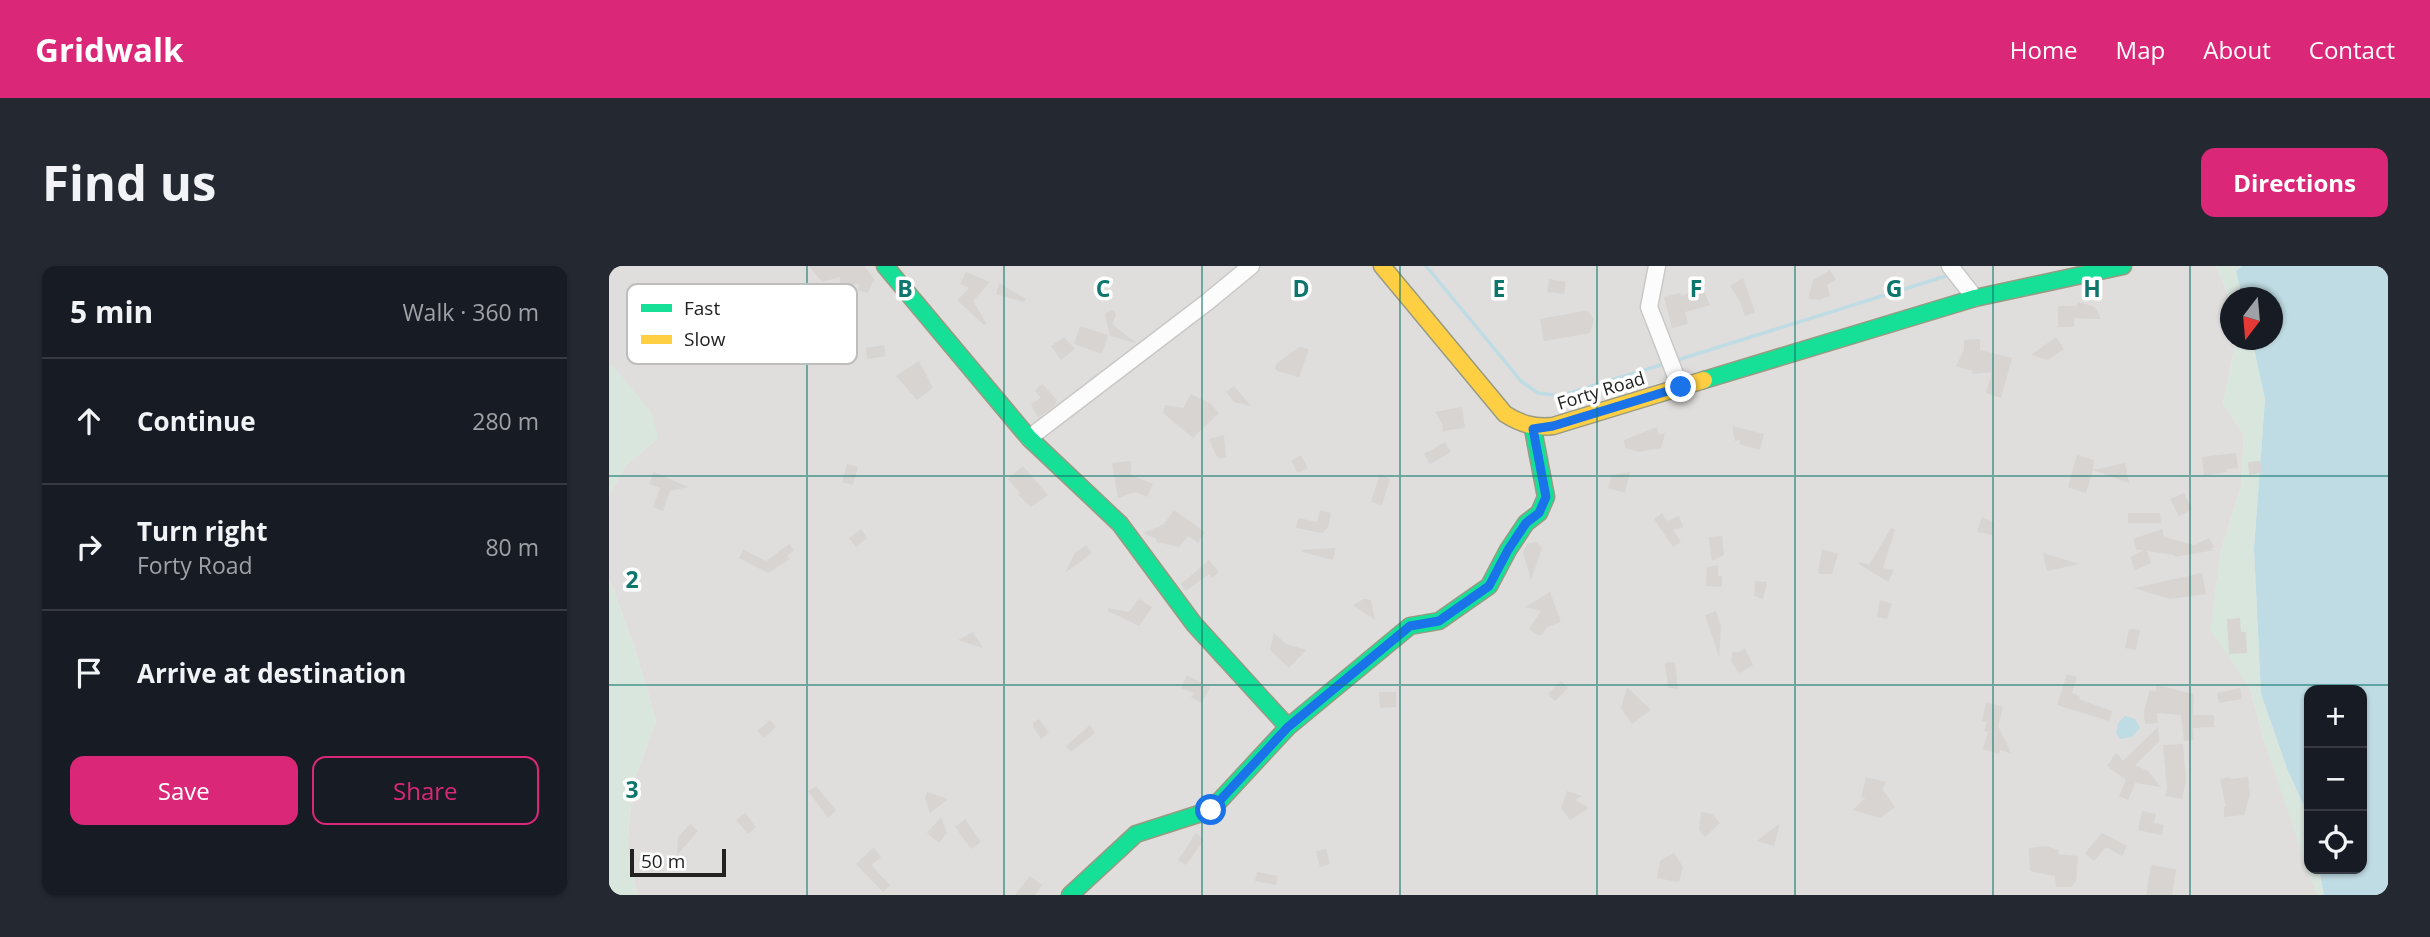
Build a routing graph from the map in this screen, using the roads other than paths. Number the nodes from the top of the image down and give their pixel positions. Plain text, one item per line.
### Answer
1 (885, 266) edge
2 (1251, 266) edge
3 (1382, 266) edge
4 (1657, 266) edge
5 (1950, 266) edge
6 (2123, 266) edge
7 (1975, 298) junction
8 (1681, 387) junction
9 (1533, 429) junction
10 (1029, 438) junction
11 (1288, 727) junction
12 (1070, 895) edge

1 - 10 street
2 - 10 street
3 - 9 street
4 - 8 street
5 - 7 street
6 - 7 street, Forty Road
7 - 8 street, Forty Road
8 - 9 street, Forty Road
9 - 11 street
10 - 11 street
11 - 12 street

